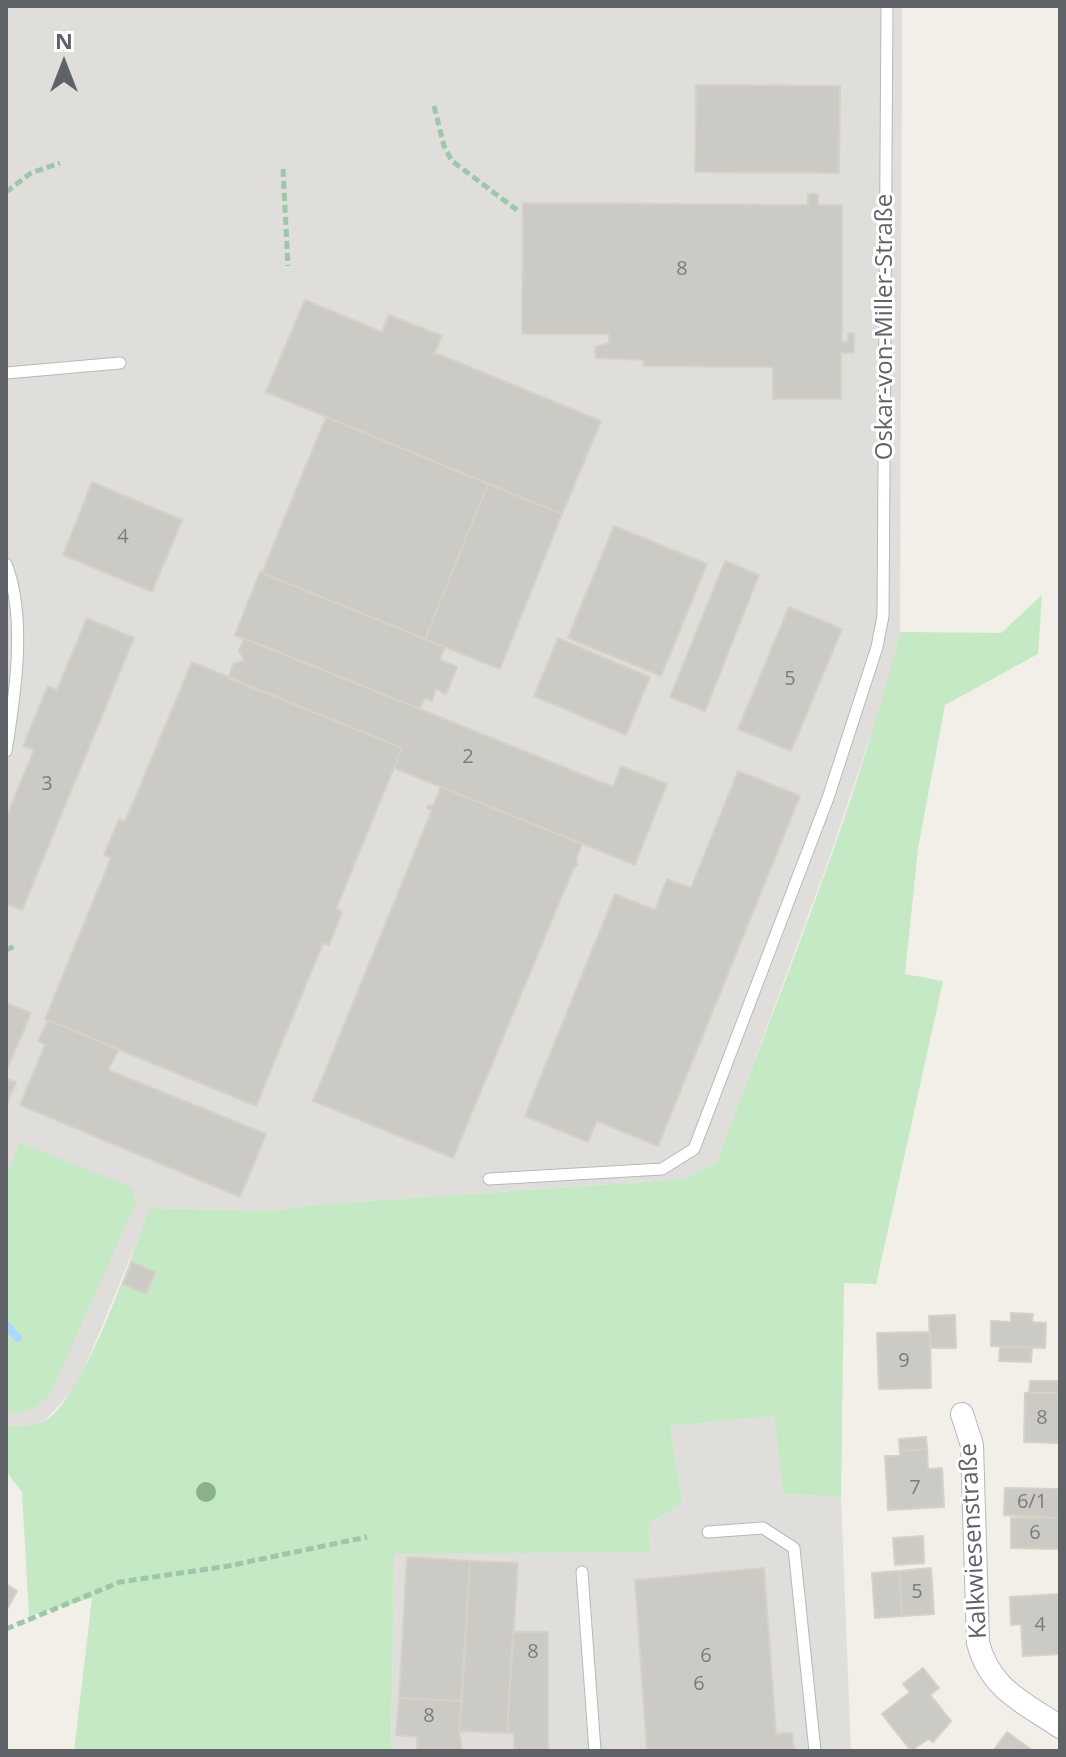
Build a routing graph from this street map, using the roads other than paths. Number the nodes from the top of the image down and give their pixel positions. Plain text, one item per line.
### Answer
1 (887, 6) edge
2 (120, 363) dead end
3 (6, 373) edge
4 (6, 564) edge
5 (6, 751) edge
6 (489, 1179) dead end
7 (962, 1414) dead end
8 (708, 1532) dead end
9 (582, 1572) dead end
10 (1060, 1727) edge
11 (595, 1751) edge
12 (815, 1751) edge

1 - 6 lane, Oskar-von-Miller-Straße
2 - 3 lane
4 - 5 lane
7 - 10 street, Kalkwiesenstraße
8 - 12 lane
9 - 11 lane

